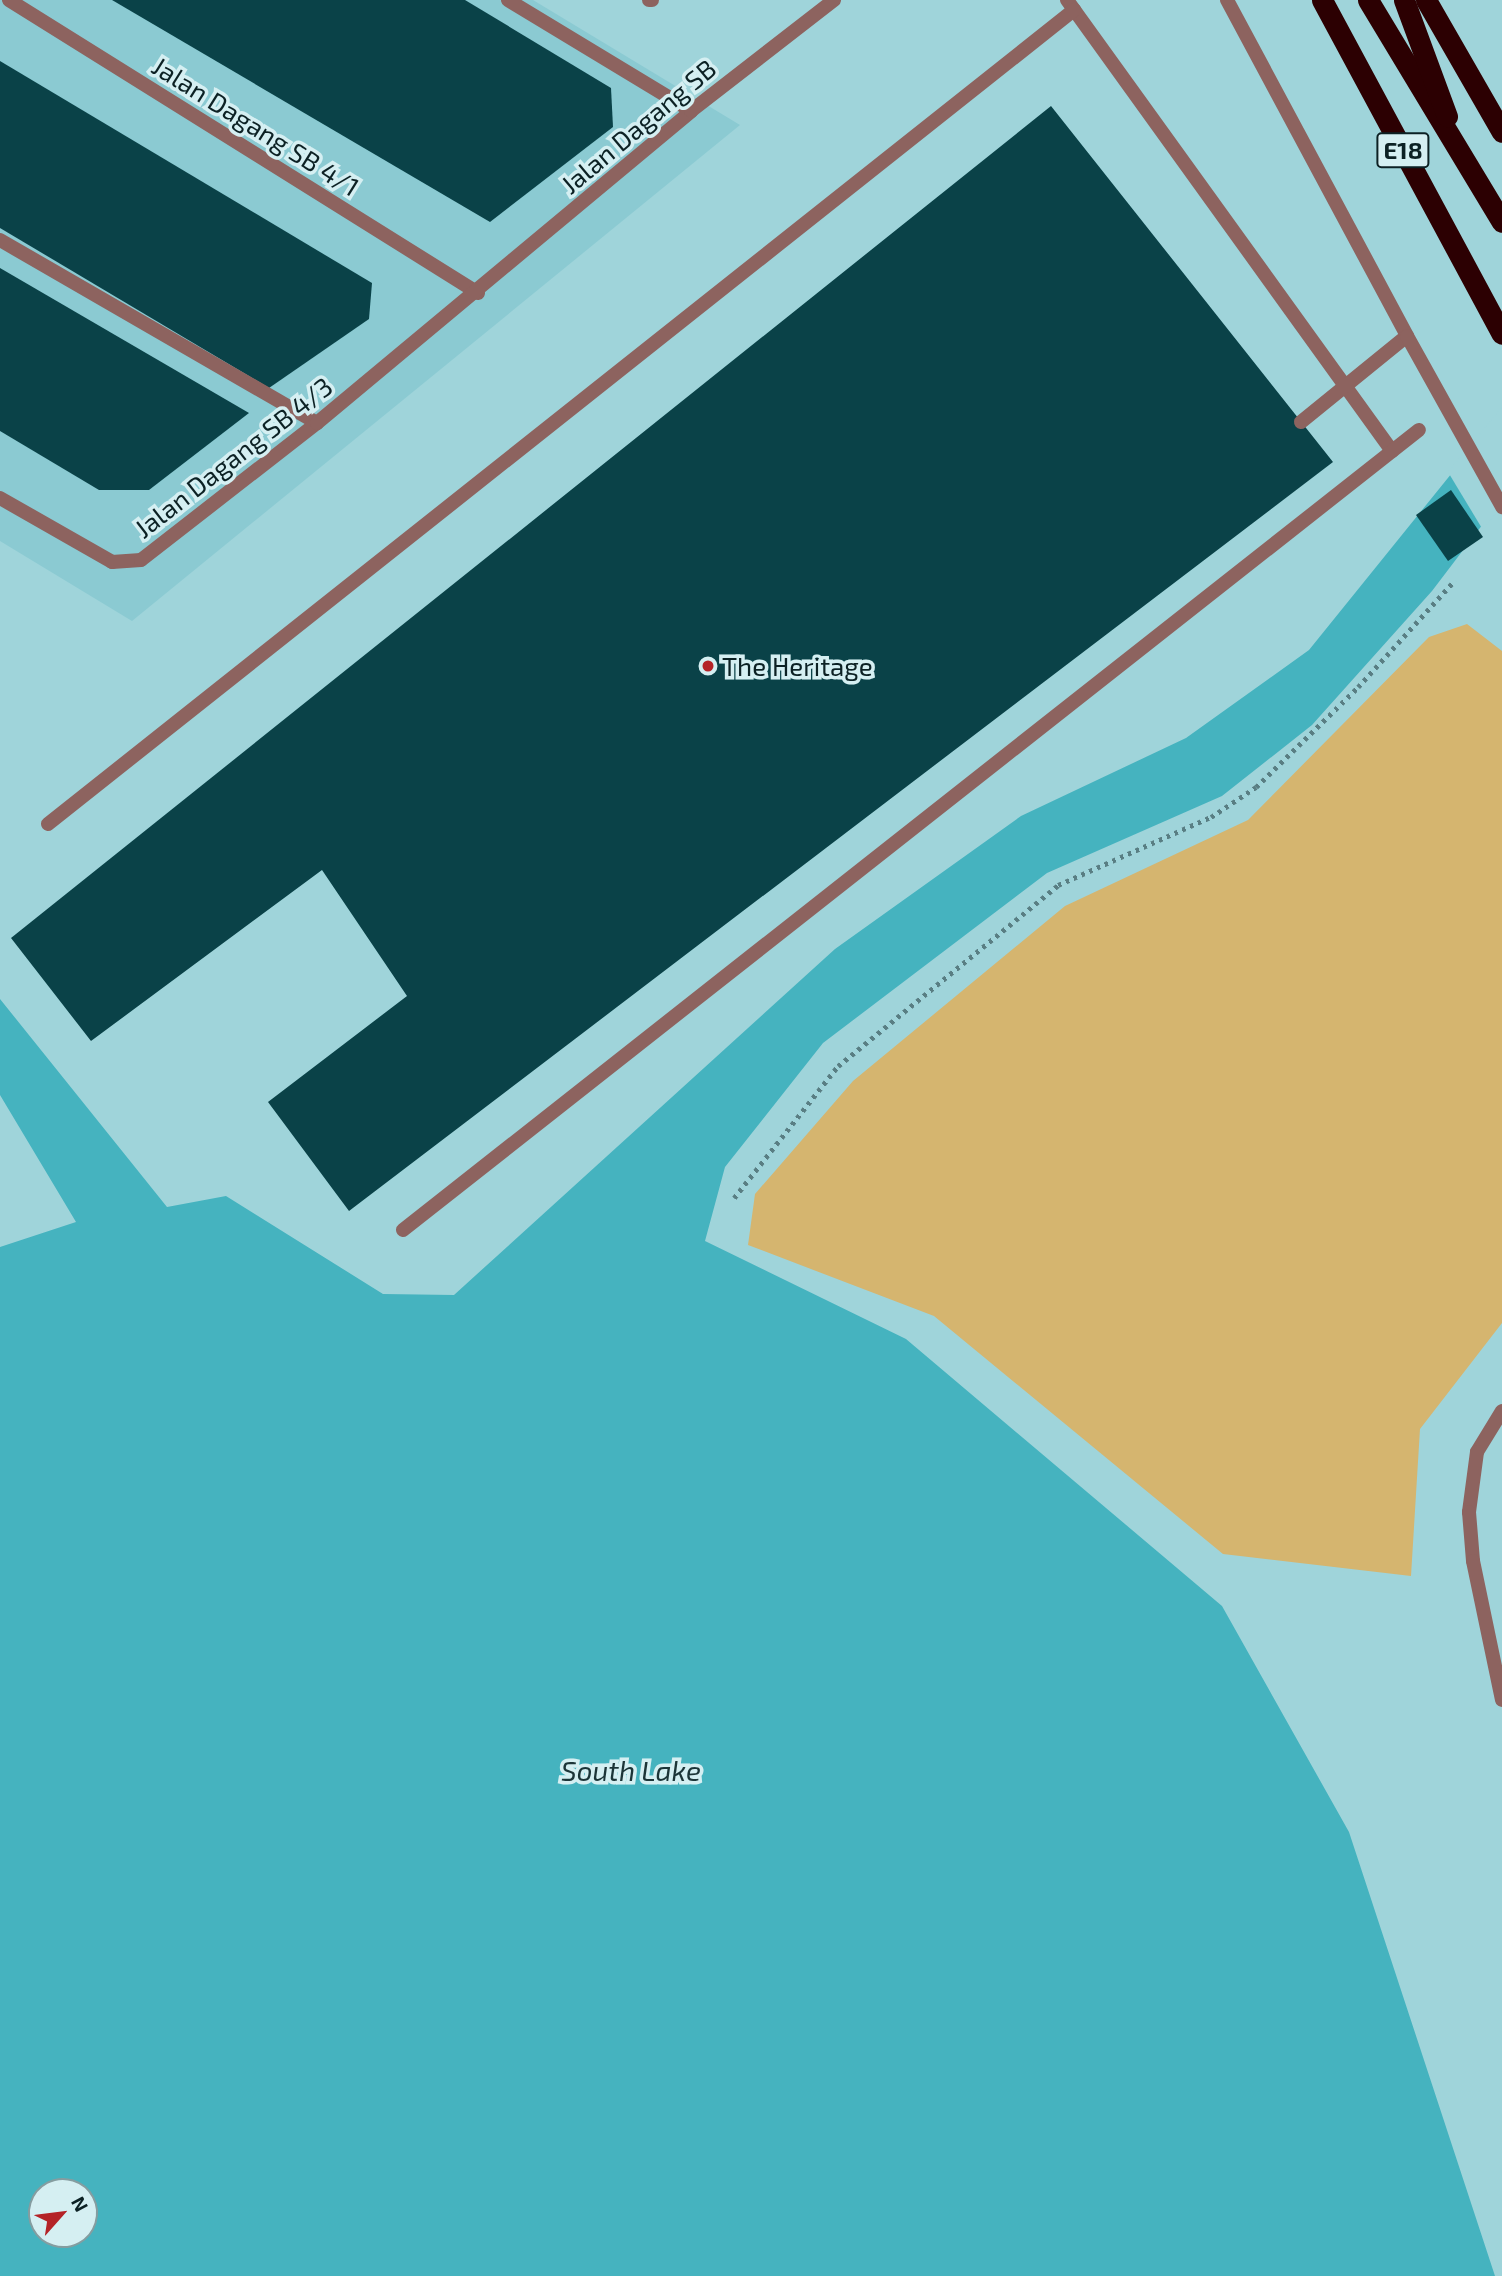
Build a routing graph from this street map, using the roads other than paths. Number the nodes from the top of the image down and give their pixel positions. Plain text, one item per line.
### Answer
1 (9, 0) edge
2 (508, 0) edge
3 (834, 0) edge
4 (1227, 0) edge
5 (1322, 0) edge
6 (1368, 0) edge
7 (1404, 0) edge
8 (1426, 0) edge
9 (1070, 5) edge
10 (691, 111) junction
11 (1502, 132) edge
12 (1455, 141) junction
13 (1502, 222) edge
14 (0, 240) edge
15 (478, 293) junction
16 (1502, 334) edge
17 (1407, 336) junction
18 (1301, 422) dead end
19 (317, 424) junction
20 (1419, 430) dead end
21 (1392, 451) junction
22 (0, 498) edge
23 (1502, 507) edge
24 (48, 824) dead end
25 (403, 1230) dead end
26 (1502, 1410) edge
27 (1502, 1700) edge

1 - 15 street, Jalan Dagang SB 4/1
2 - 10 street
3 - 10 street, Jalan Dagang SB
4 - 17 street
5 - 16 highway, E18
6 - 12 highway
7 - 12 highway
8 - 11 highway
9 - 21 street
9 - 24 street
10 - 15 street, Jalan Dagang SB
12 - 13 highway, E18
14 - 19 street
15 - 19 street, Jalan Dagang SB 4/3
17 - 18 street, bridge
17 - 23 street, bridge
19 - 22 street, Jalan Dagang SB 4/3
20 - 21 street
21 - 25 street
26 - 27 street

